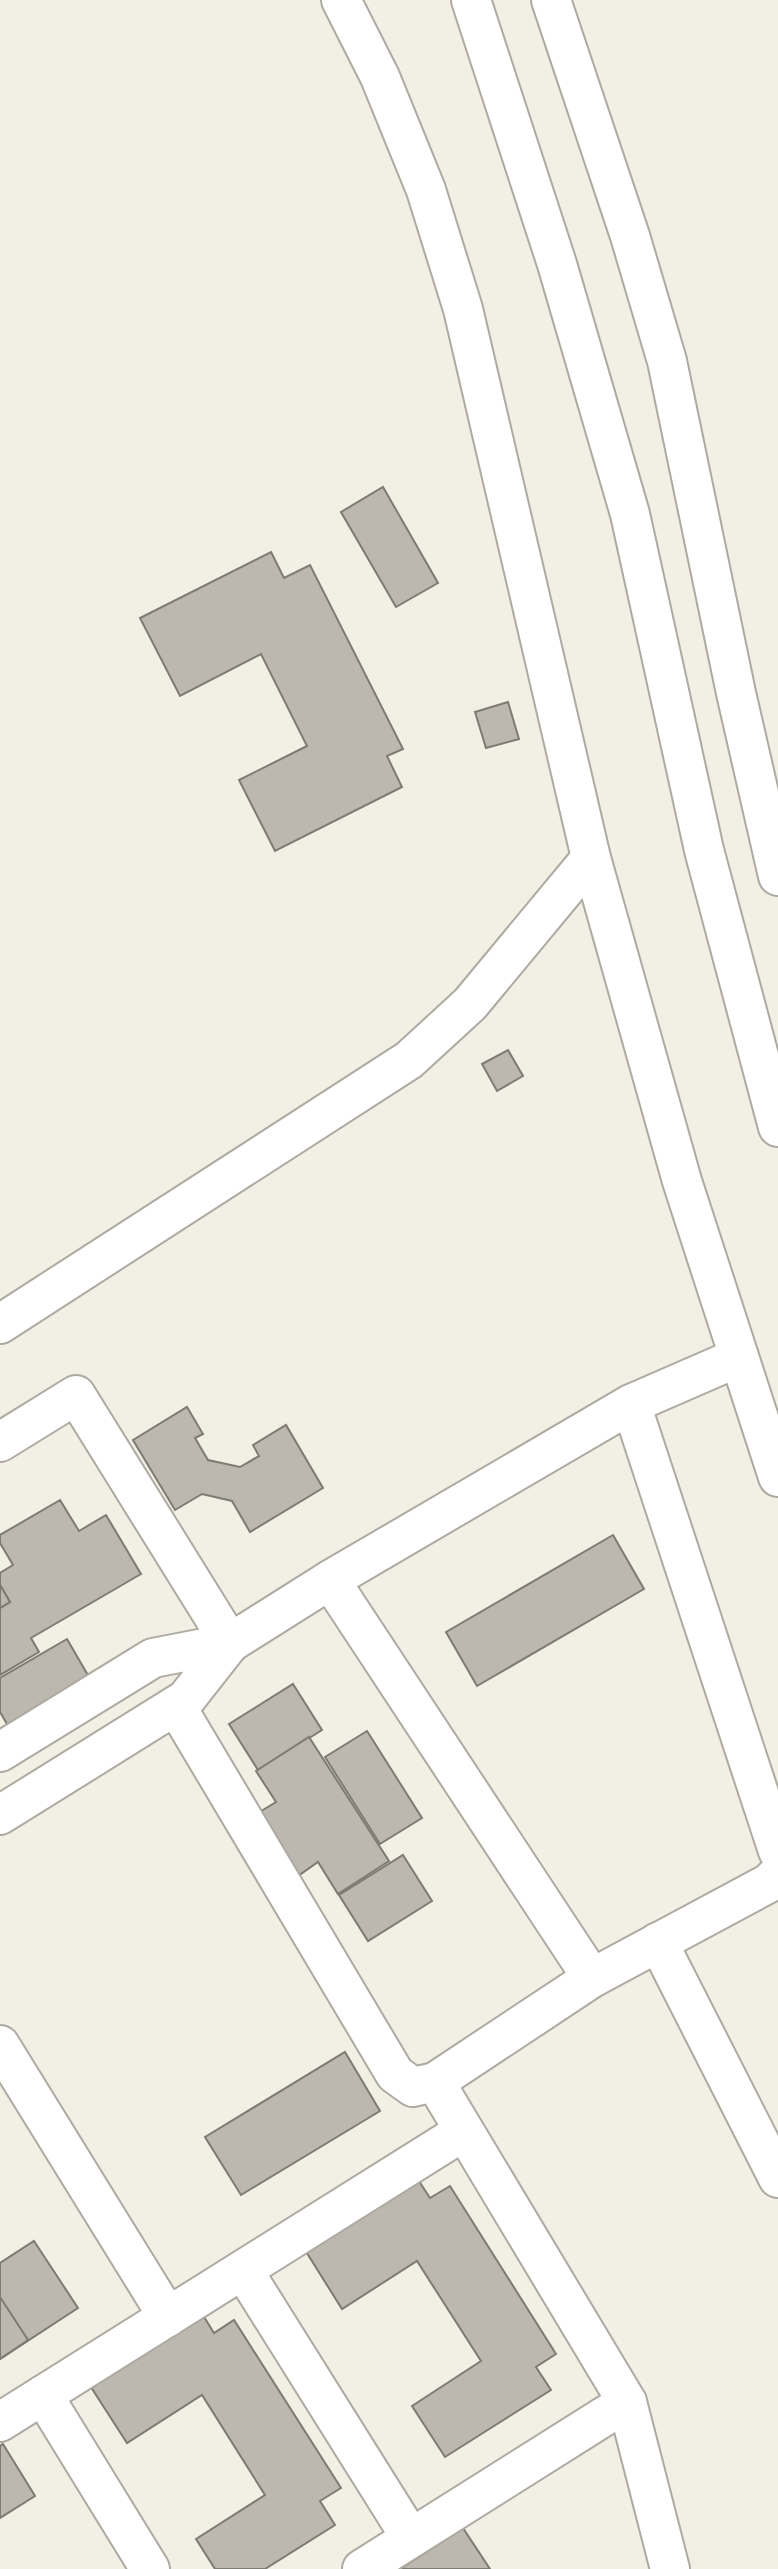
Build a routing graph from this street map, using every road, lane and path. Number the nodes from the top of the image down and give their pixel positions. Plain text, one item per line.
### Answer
1 (341, 0) edge
2 (471, 0) edge
3 (551, 0) edge
4 (591, 858) junction
5 (778, 876) edge
6 (778, 1127) edge
7 (0, 1324) edge
8 (739, 1357) junction
9 (631, 1404) junction
10 (0, 1442) edge
11 (778, 1477) edge
12 (330, 1580) junction
13 (230, 1643) junction
14 (176, 1706) junction
15 (0, 1752) edge
16 (0, 1815) edge
17 (778, 1851) edge
18 (778, 1874) edge
19 (658, 1942) junction
20 (592, 1978) junction
21 (0, 2045) edge
22 (435, 2082) junction
23 (464, 2131) junction
24 (778, 2178) edge
25 (243, 2270) junction
26 (168, 2317) junction
27 (43, 2395) junction
28 (627, 2402) junction
29 (0, 2422) edge
30 (411, 2538) junction
31 (150, 2569) edge
32 (362, 2569) edge
33 (670, 2569) edge

1 - 4 main road
2 - 6 main road
3 - 5 main road
4 - 7 main road
4 - 8 main road
8 - 9 main road
8 - 11 main road
9 - 12 main road
9 - 17 main road
10 - 13 main road
12 - 13 main road
12 - 20 main road
13 - 14 main road
13 - 15 main road
14 - 16 main road
14 - 22 main road
18 - 19 main road
19 - 20 main road
19 - 24 main road
20 - 22 main road
21 - 26 main road
22 - 23 main road
23 - 25 main road
23 - 28 main road
25 - 26 main road
25 - 30 main road
26 - 27 main road
27 - 29 main road
27 - 31 main road
28 - 30 main road
28 - 33 main road
30 - 32 main road

